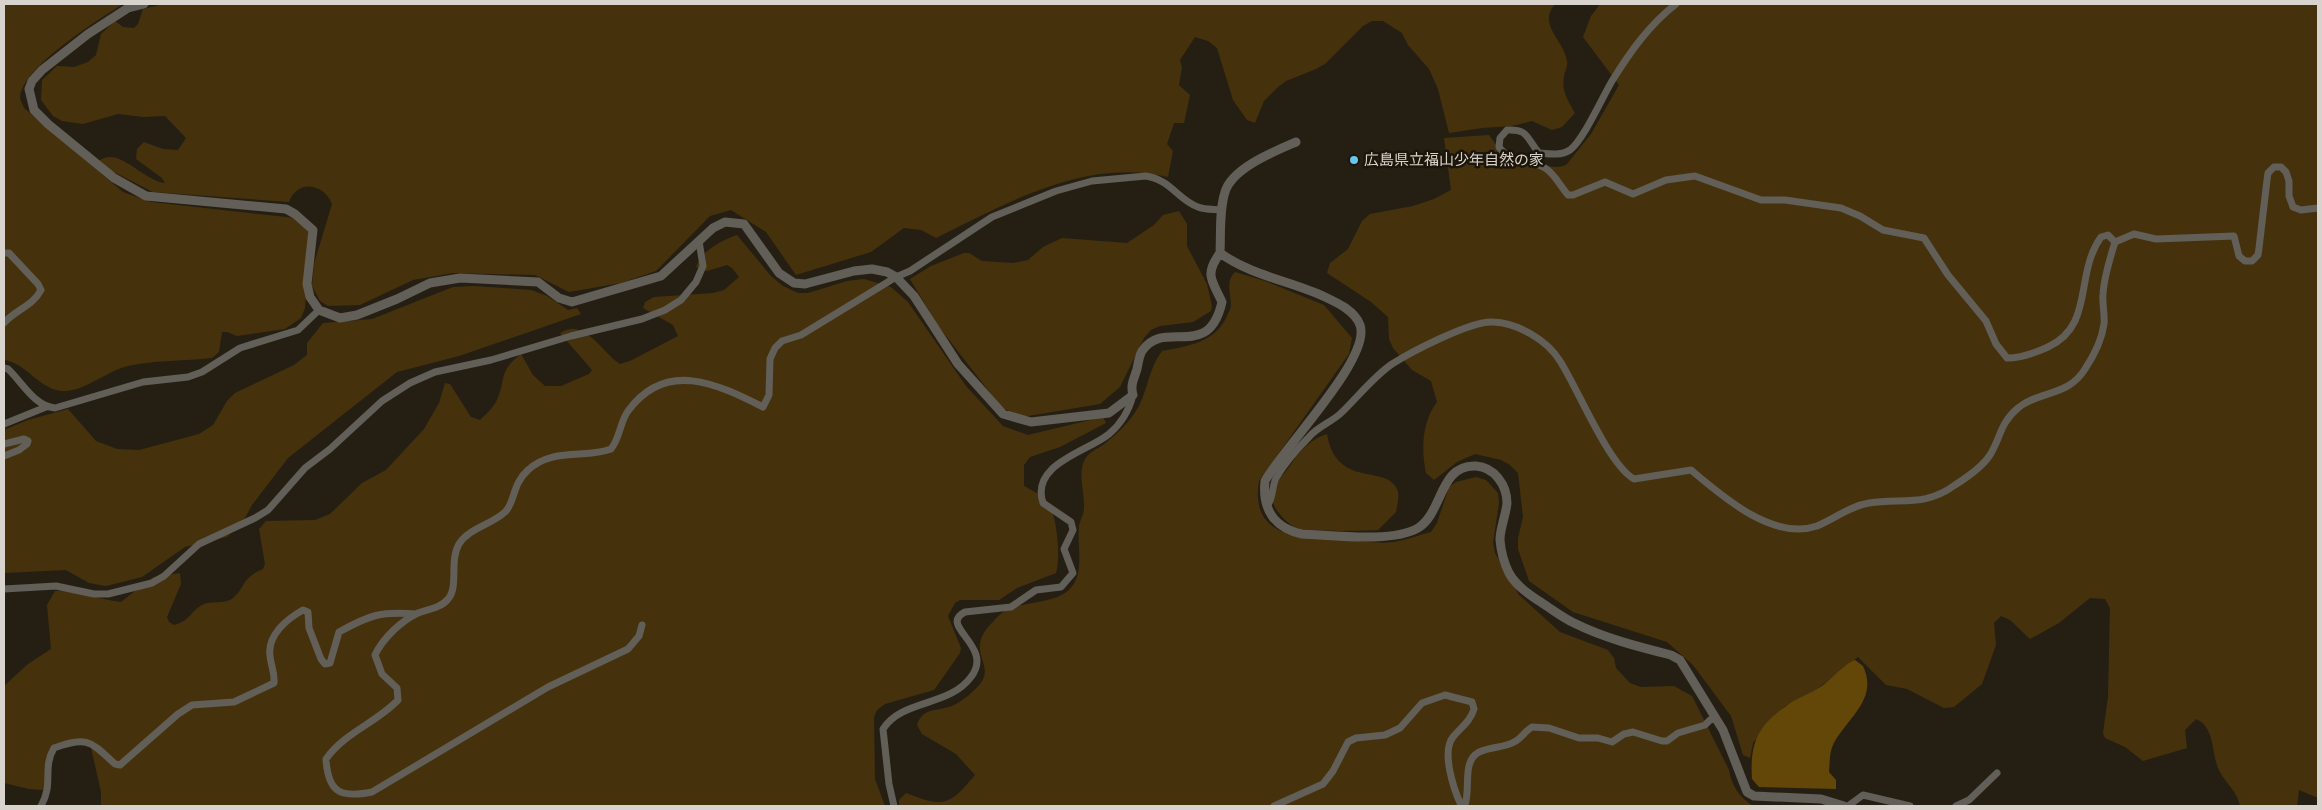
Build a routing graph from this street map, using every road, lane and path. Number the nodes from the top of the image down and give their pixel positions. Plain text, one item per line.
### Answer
1 (144, 4) edge
2 (1676, 4) edge
3 (1296, 142) dead end
4 (2318, 208) edge
5 (1222, 210) junction
6 (699, 241) junction
7 (2115, 242) junction
8 (4, 253) edge
9 (1220, 253) junction
10 (896, 276) junction
11 (319, 310) junction
12 (4, 323) edge
13 (4, 368) edge
14 (1133, 395) junction
15 (46, 407) junction
16 (4, 424) edge
17 (4, 444) edge
18 (4, 456) edge
19 (1266, 506) junction
20 (4, 589) edge
21 (416, 614) junction
22 (642, 625) dead end
23 (1714, 719) junction
24 (1997, 774) dead end
25 (41, 806) edge
26 (894, 806) edge
27 (1274, 806) edge
28 (1844, 806) edge
29 (1848, 806) edge
30 (1910, 806) edge
31 (1956, 806) edge

1 - 11 street
2 - 7 street
3 - 5 street
4 - 7 street
5 - 9 street
5 - 10 street
6 - 10 street
6 - 11 street
6 - 20 street
7 - 19 street
8 - 12 street
9 - 14 street
9 - 19 street
10 - 14 street
10 - 21 street
11 - 15 street
13 - 15 street
14 - 26 street
15 - 16 street
17 - 18 street
19 - 23 street
21 - 22 street
21 - 25 street
23 - 27 street
23 - 28 street
24 - 31 street
29 - 30 street

